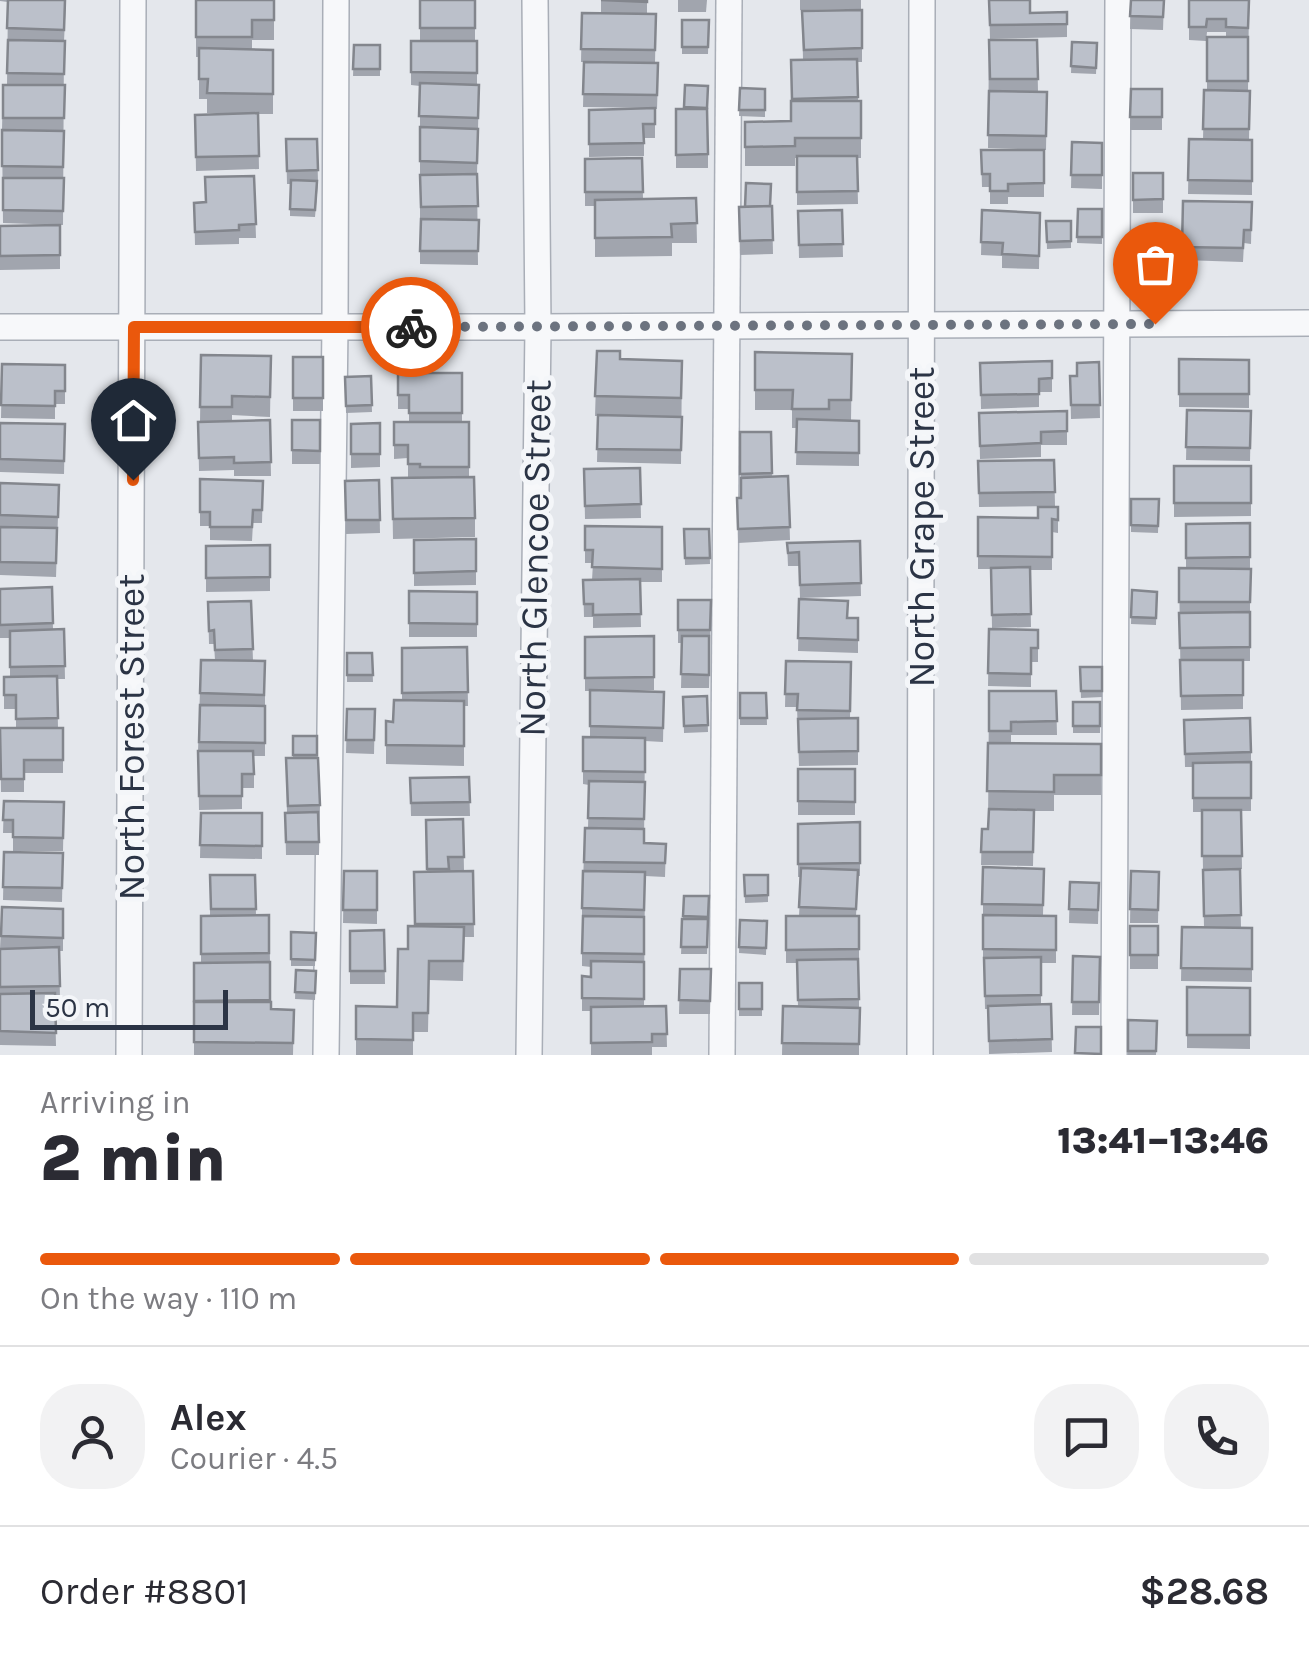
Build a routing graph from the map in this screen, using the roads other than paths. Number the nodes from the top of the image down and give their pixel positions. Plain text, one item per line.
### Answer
1 (134, 0) edge
2 (336, 0) edge
3 (535, 0) edge
4 (729, 0) edge
5 (922, 0) edge
6 (1118, 0) edge
7 (1116, 324) junction
8 (1309, 324) edge
9 (921, 325) junction
10 (335, 326) junction
11 (728, 326) junction
12 (0, 327) edge
13 (134, 327) junction
14 (538, 327) junction
15 (129, 1055) edge
16 (326, 1055) edge
17 (529, 1055) edge
18 (722, 1055) edge
19 (920, 1055) edge
20 (1114, 1055) edge

1 - 13 street, North Forest Street
2 - 10 street
3 - 14 street, North Glencoe Street
4 - 11 street
5 - 9 street, North Grape Street
6 - 7 street
7 - 8 street
7 - 9 street
7 - 20 street
9 - 11 street
9 - 19 street, North Grape Street
10 - 13 street
10 - 14 street
10 - 16 street
11 - 14 street
11 - 18 street
12 - 13 street
13 - 15 street, North Forest Street
14 - 17 street, North Glencoe Street

